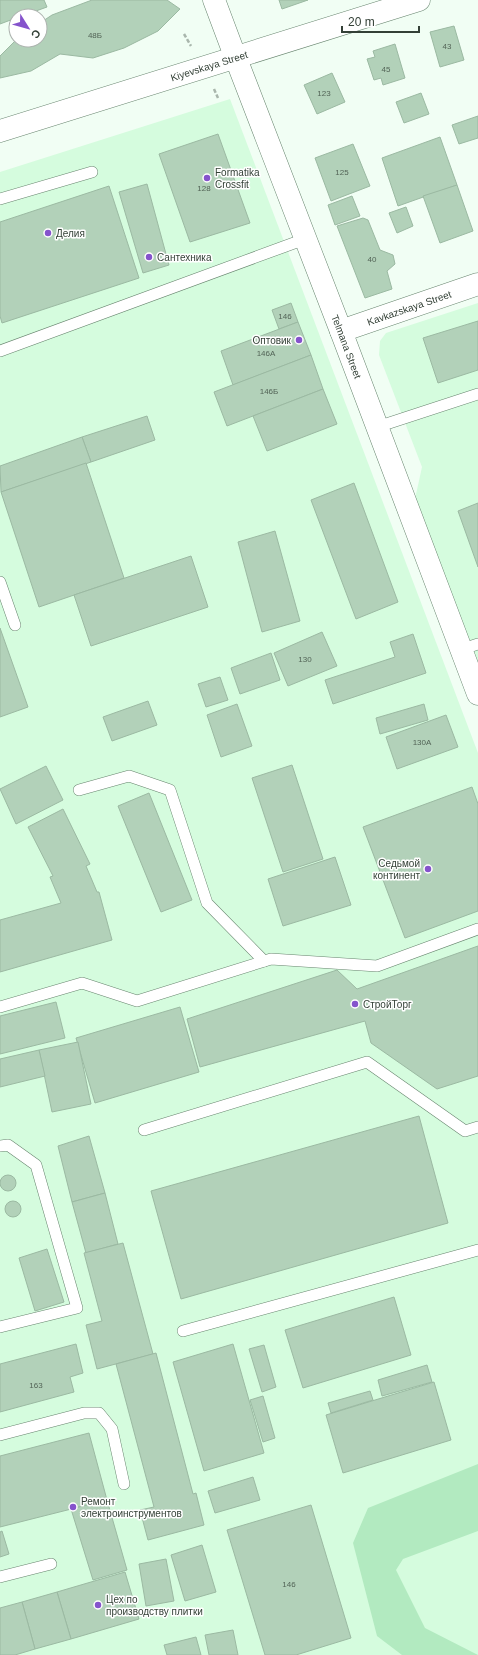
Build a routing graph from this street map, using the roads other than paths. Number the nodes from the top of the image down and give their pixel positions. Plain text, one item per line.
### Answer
1 (214, 0) edge
2 (419, 0) edge
3 (235, 56) junction
4 (0, 131) edge
5 (92, 172) dead end
6 (0, 199) edge
7 (305, 239) junction
8 (478, 284) edge
9 (341, 331) junction
10 (0, 351) edge
11 (478, 394) edge
12 (377, 427) junction
13 (0, 582) edge
14 (15, 625) dead end
15 (469, 647) edge
16 (478, 694) edge
17 (79, 790) dead end
18 (478, 929) edge
19 (264, 962) junction
20 (0, 1007) edge
21 (478, 1126) edge
22 (144, 1130) dead end
23 (0, 1146) edge
24 (478, 1250) edge
25 (0, 1327) edge
26 (183, 1331) dead end
27 (0, 1435) edge
28 (124, 1484) dead end
29 (51, 1564) dead end
30 (0, 1577) edge

1 - 3 street, Telmana Street
2 - 3 street, Kiyevskaya Street
3 - 4 street, Kiyevskaya Street
3 - 7 street, Telmana Street
5 - 6 lane
7 - 9 street, Telmana Street
7 - 10 lane
8 - 9 street, Kavkazskaya Street
9 - 12 street, Telmana Street
11 - 12 lane
12 - 15 street, Telmana Street
13 - 14 lane
15 - 16 street, Telmana Street
17 - 19 lane
18 - 19 lane
19 - 20 lane
21 - 22 lane
23 - 25 lane
24 - 26 lane
27 - 28 lane
29 - 30 lane

